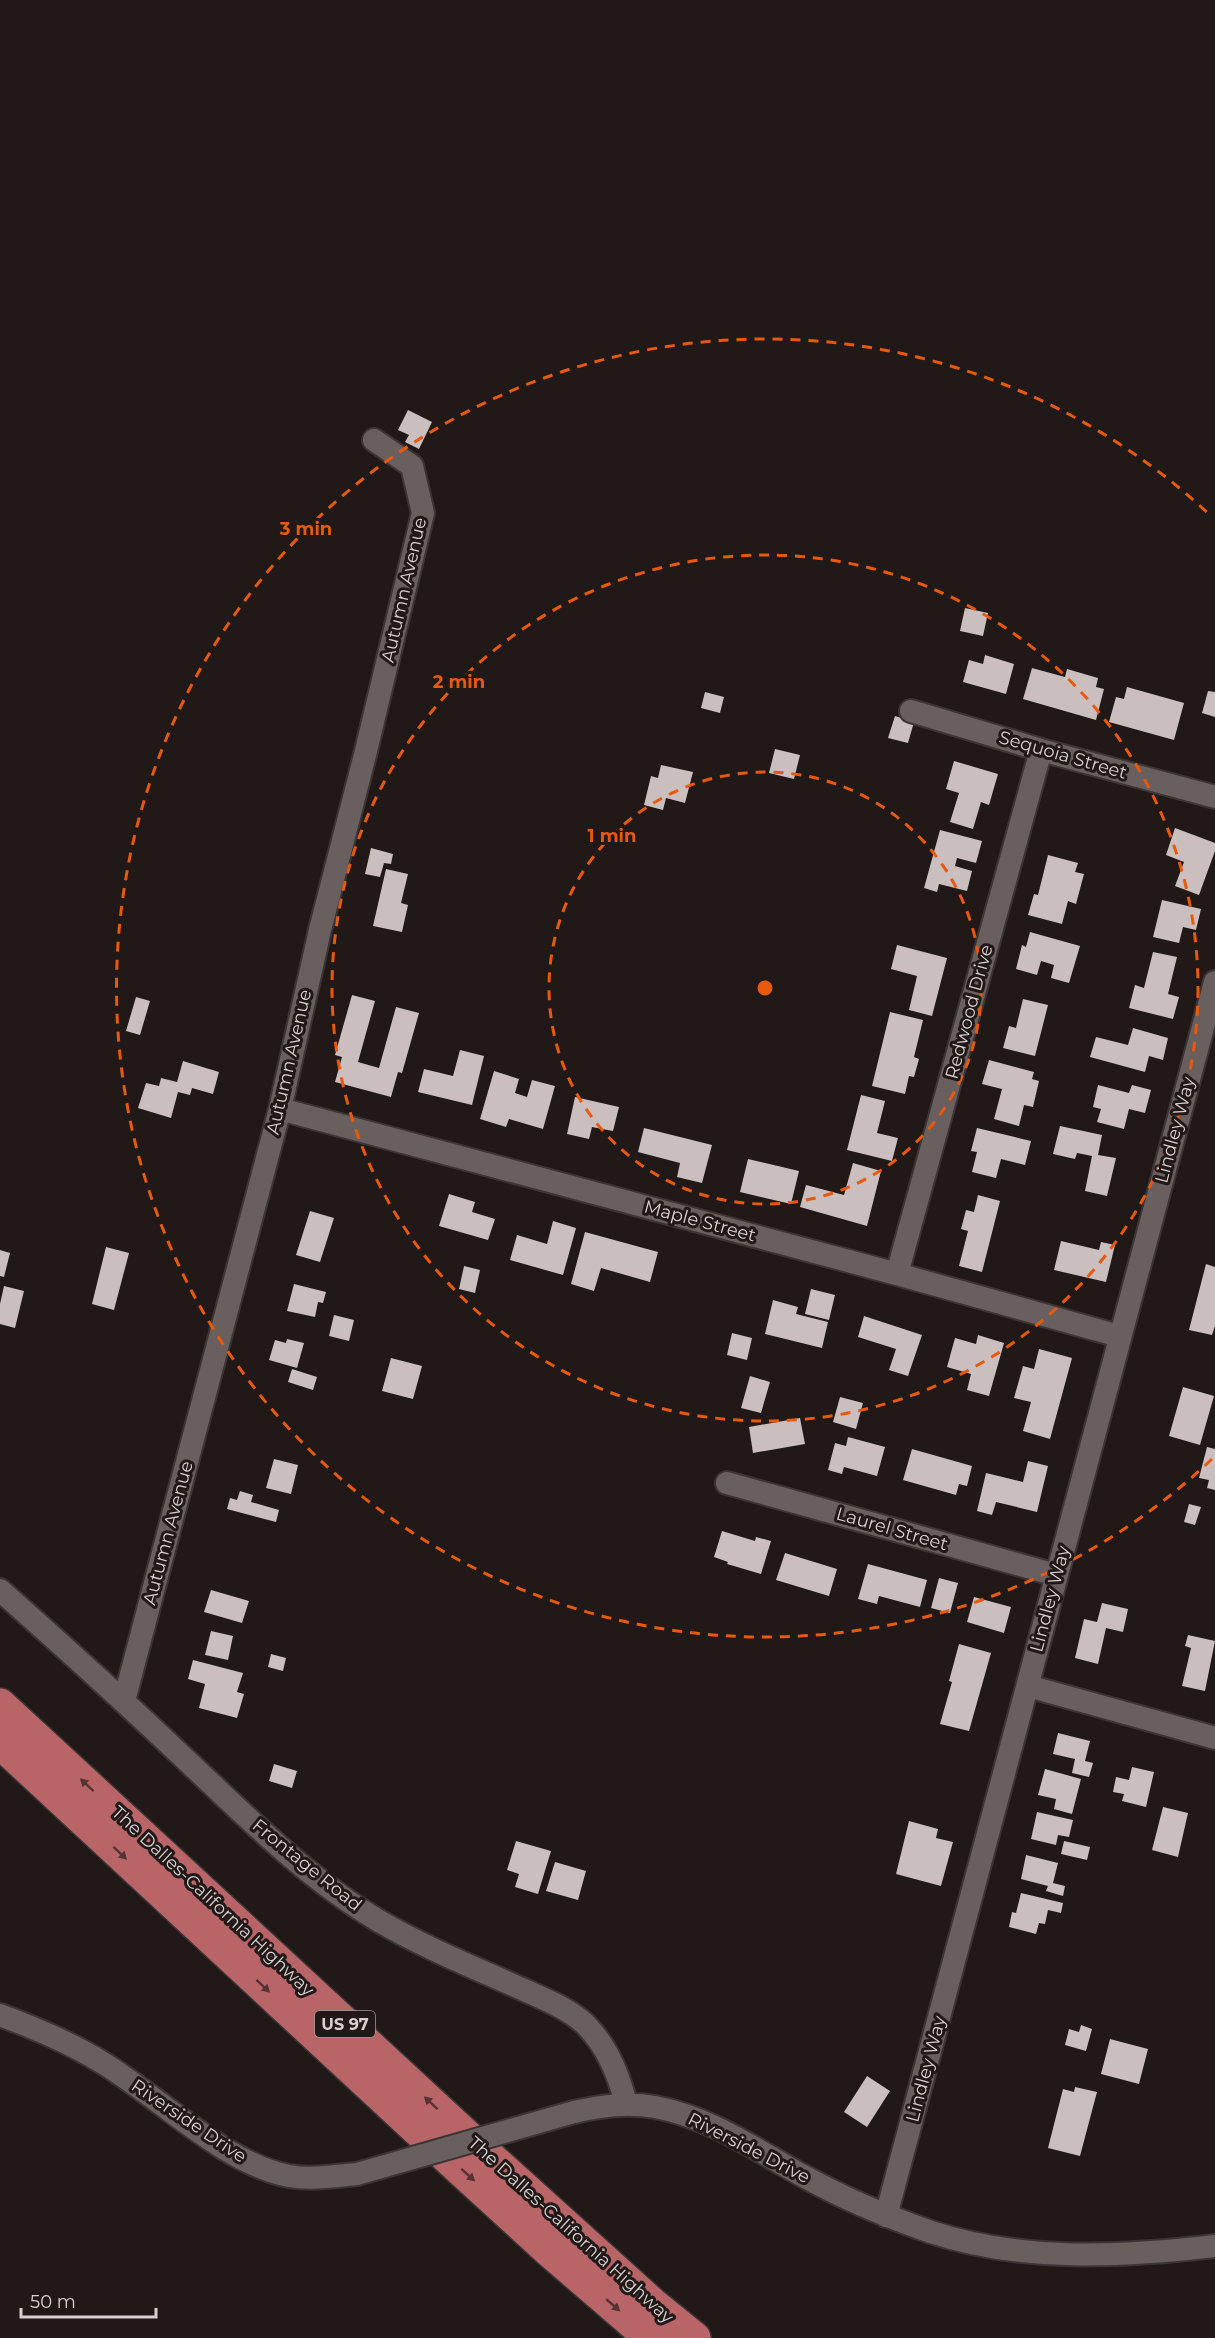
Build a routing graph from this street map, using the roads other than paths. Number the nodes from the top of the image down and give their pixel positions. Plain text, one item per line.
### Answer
1 (374, 440) dead end
2 (911, 711) dead end
3 (1041, 750) junction
4 (1215, 797) edge
5 (1215, 982) edge
6 (280, 1109) junction
7 (897, 1274) junction
8 (1119, 1336) junction
9 (727, 1483) dead end
10 (1056, 1575) junction
11 (0, 1590) edge
12 (1028, 1686) junction
13 (124, 1701) junction
14 (0, 1705) edge
15 (1215, 1738) edge
16 (0, 1742) edge
17 (0, 2015) edge
18 (626, 2104) junction
19 (886, 2216) junction
20 (1215, 2246) edge
21 (651, 2338) edge
22 (694, 2338) edge

1 - 6 street, Autumn Avenue
2 - 3 street, Sequoia Street
3 - 4 street, Sequoia Street
3 - 7 street, Redwood Drive
5 - 8 street, Lindley Way
6 - 7 street, Maple Street
6 - 13 street, Autumn Avenue
7 - 8 street, Maple Street
8 - 10 street, Lindley Way
9 - 10 street, Laurel Street
10 - 12 street, Lindley Way
11 - 13 street, Frontage Road
12 - 15 street
12 - 19 street, Lindley Way
13 - 18 street, Frontage Road
22 -> 14 highway, The Dalles-California Highway / US 97
16 -> 21 highway, The Dalles-California Highway / US 97
17 - 18 street, Riverside Drive, bridge
18 - 19 street, Riverside Drive
19 - 20 street, Riverside Drive

